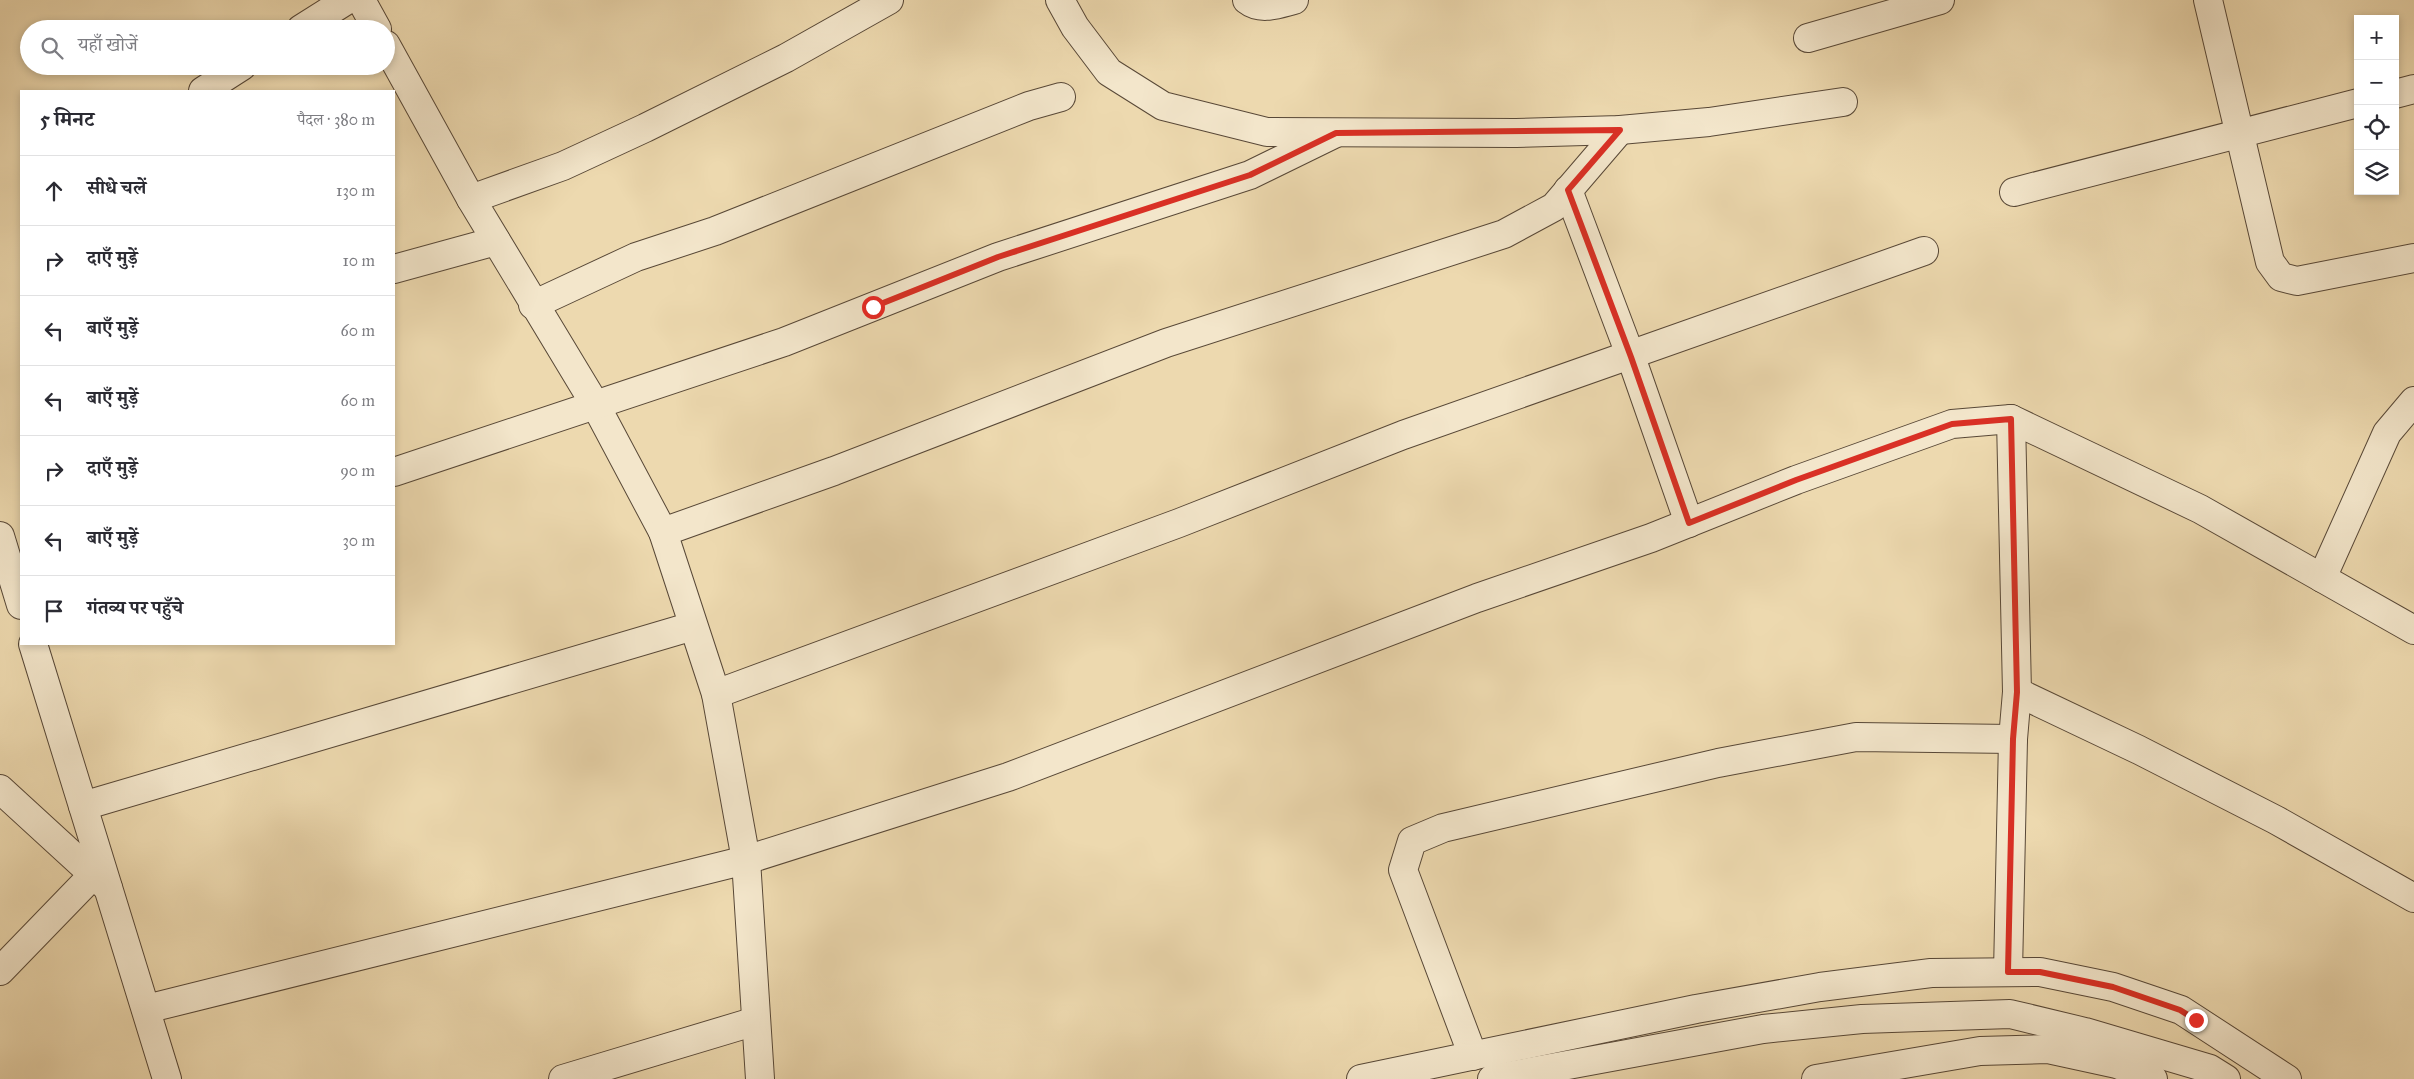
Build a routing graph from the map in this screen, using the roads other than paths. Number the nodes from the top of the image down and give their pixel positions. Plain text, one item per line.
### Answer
1 (347, 0) edge
2 (361, 0) edge
3 (889, 0) edge
4 (1060, 0) edge
5 (1247, 0) edge
6 (1294, 0) edge
7 (1940, 0) edge
8 (2208, 0) edge
9 (316, 20) edge
10 (372, 20) edge
11 (1808, 38) dead end
12 (395, 61) edge
13 (228, 75) edge
14 (2414, 89) edge
15 (205, 90) edge
16 (2399, 93) edge
17 (1061, 96) dead end
18 (1843, 102) dead end
19 (2354, 104) edge
20 (1620, 130) junction
21 (1336, 133) junction
22 (2240, 133) junction
23 (1568, 190) junction
24 (2014, 192) dead end
25 (471, 199) junction
26 (496, 241) junction
27 (1924, 251) dead end
28 (2414, 258) edge
29 (395, 269) edge
30 (533, 304) junction
31 (1631, 357) junction
32 (2414, 401) edge
33 (596, 406) junction
34 (2011, 419) junction
35 (395, 472) edge
36 (1689, 523) junction
37 (663, 532) junction
38 (0, 536) edge
39 (2322, 578) junction
40 (20, 599) edge
41 (693, 626) junction
42 (2414, 630) edge
43 (33, 645) edge
44 (2017, 692) junction
45 (716, 694) junction
46 (2013, 739) junction
47 (0, 789) edge
48 (83, 806) junction
49 (746, 860) junction
50 (101, 882) junction
51 (2414, 898) edge
52 (0, 971) edge
53 (2008, 972) junction
54 (146, 1009) junction
55 (756, 1021) junction
56 (1473, 1056) junction
57 (167, 1079) edge
58 (563, 1079) edge
59 (760, 1079) edge
60 (1361, 1079) edge
61 (1492, 1079) edge
62 (1816, 1079) edge
63 (2153, 1079) edge
64 (2226, 1079) edge
65 (2287, 1079) edge

1 - 9 street
2 - 10 street
3 - 25 street
4 - 21 street
5 - 6 street
7 - 11 street
8 - 22 street
12 - 25 street
13 - 15 street
14 - 16 street
17 - 30 street
18 - 20 street
19 - 22 street
20 - 21 street
20 - 23 street
21 - 33 street
22 - 24 street
22 - 28 street
23 - 31 street
23 - 37 street
25 - 26 street
26 - 29 street
26 - 30 street
27 - 31 street
30 - 33 street
31 - 36 street
31 - 45 street
32 - 39 street
33 - 35 street
33 - 37 street
34 - 36 street
34 - 39 street
34 - 44 street
36 - 49 street
37 - 41 street
38 - 40 street
39 - 42 street
41 - 45 street
41 - 48 street
43 - 48 street
44 - 46 street
44 - 51 street
45 - 49 street
46 - 53 street
46 - 56 street
47 - 50 street
48 - 50 street
49 - 54 street
49 - 55 street
50 - 52 street
50 - 54 street
53 - 56 street
53 - 65 street
54 - 57 street
55 - 58 street
55 - 59 street
56 - 60 street
61 - 64 street
62 - 63 street

